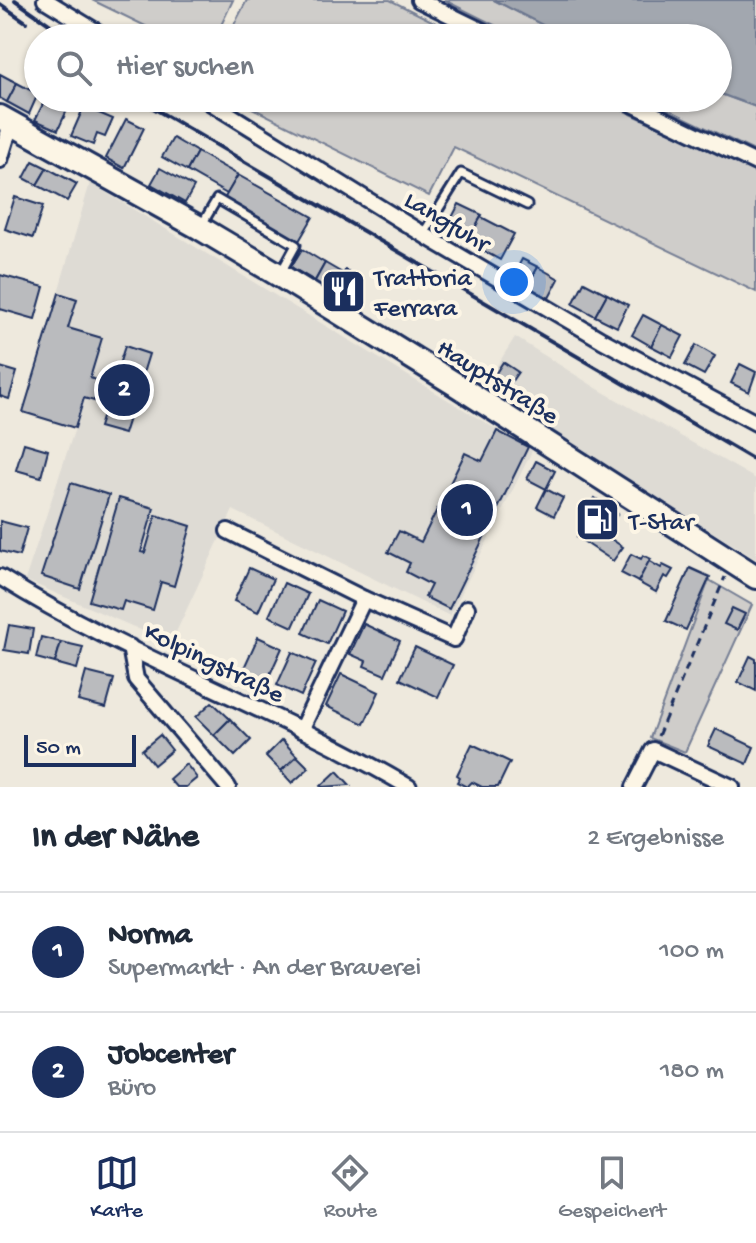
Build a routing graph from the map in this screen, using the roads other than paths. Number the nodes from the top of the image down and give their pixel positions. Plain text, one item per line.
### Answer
1 (45, 0) edge
2 (419, 0) edge
3 (84, 24) edge
4 (468, 24) edge
5 (226, 112) edge
6 (649, 112) edge
7 (6, 120) edge
8 (0, 160) edge
9 (756, 163) edge
10 (527, 205) dead end
11 (200, 228) junction
12 (423, 234) junction
13 (279, 275) junction
14 (756, 423) edge
15 (228, 531) dead end
16 (0, 577) edge
17 (756, 577) edge
18 (364, 599) junction
19 (467, 608) dead end
20 (130, 647) junction
21 (301, 730) junction
22 (228, 787) edge
23 (409, 787) edge
24 (634, 787) edge
25 (732, 787) edge

1 - 3 street
2 - 4 street
5 - 12 street, Langfuhr
6 - 9 street
7 - 8 street
7 - 11 main road, Hauptstraße
10 - 12 lane
11 - 13 main road, Hauptstraße
11 - 13 lane
12 - 14 street, Langfuhr
13 - 17 main road, Hauptstraße
15 - 18 street
16 - 20 street, Kolpingstraße
18 - 19 street
18 - 21 street
20 - 21 street, Kolpingstraße
20 - 22 street
21 - 23 street, Kolpingstraße
24 - 25 street

